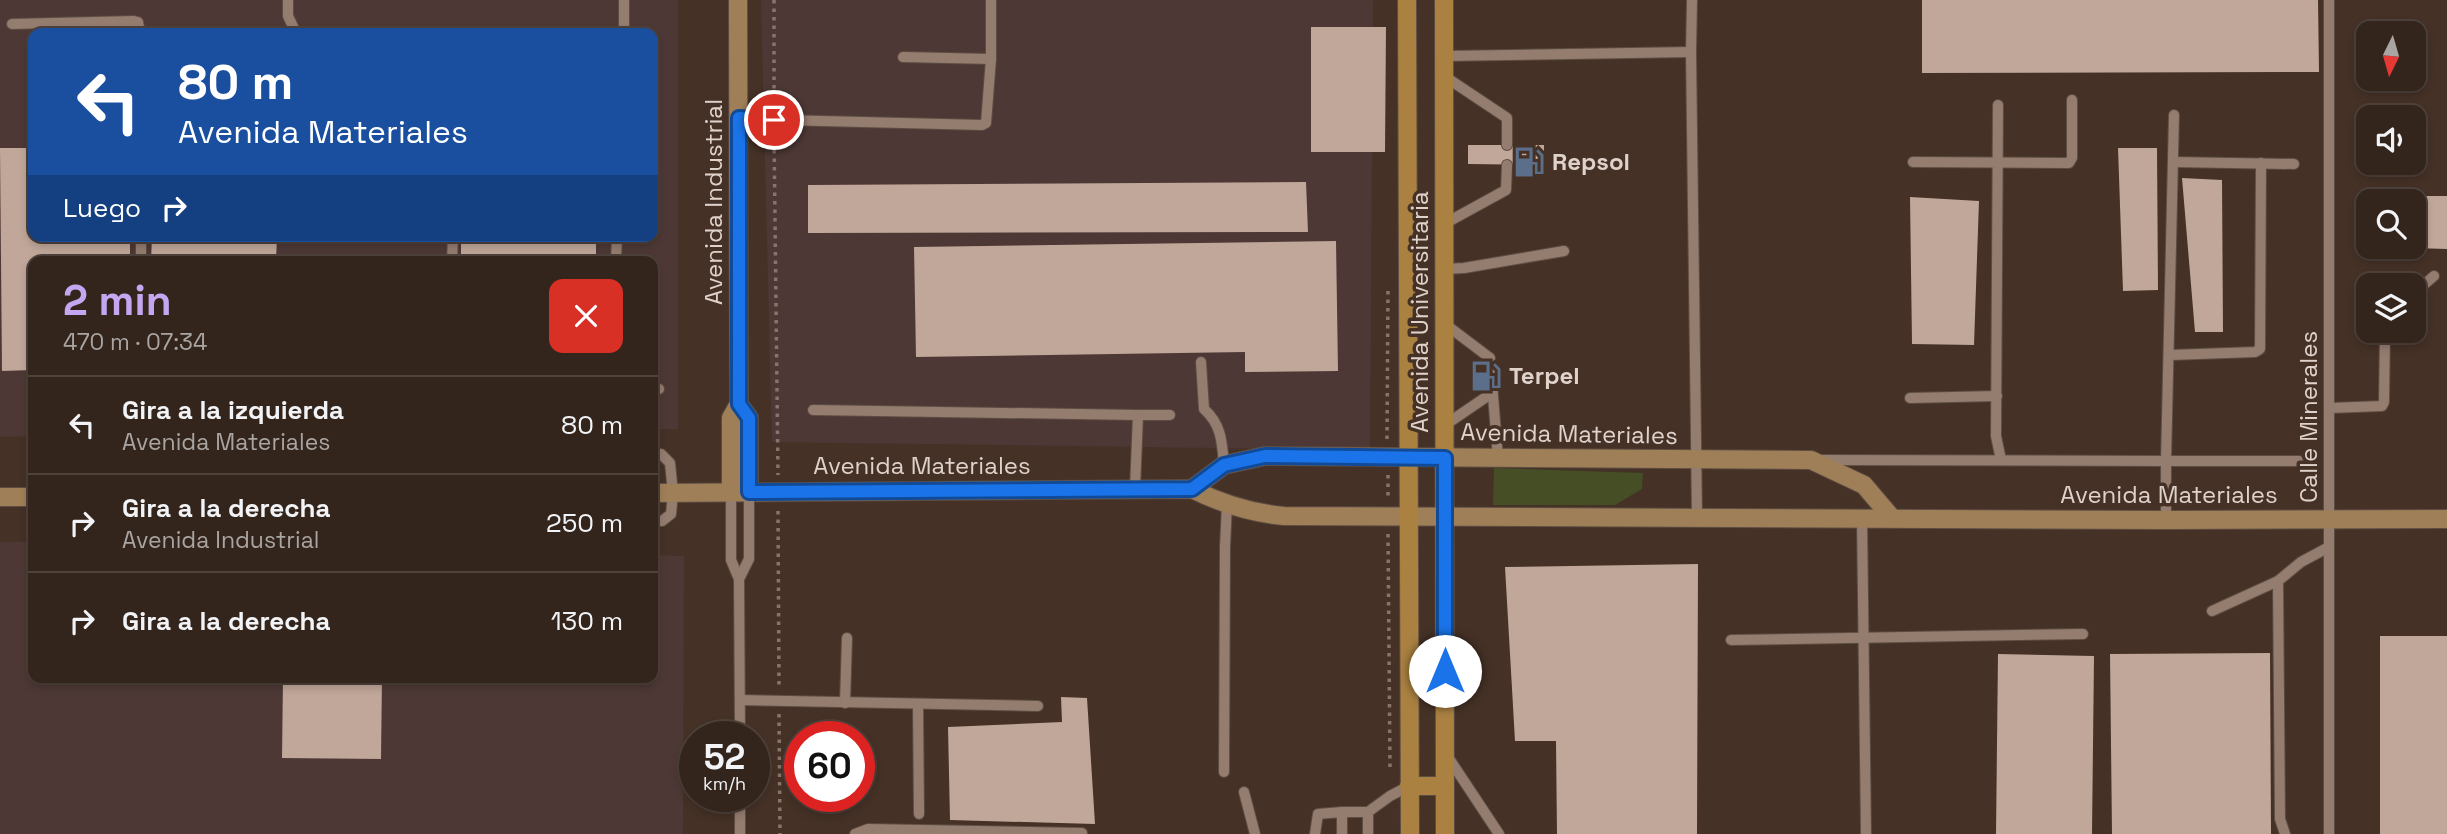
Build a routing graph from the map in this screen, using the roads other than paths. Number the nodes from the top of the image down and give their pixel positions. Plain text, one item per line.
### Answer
1 (288, 0) edge
2 (624, 0) edge
3 (738, 0) edge
4 (991, 0) edge
5 (1407, 0) edge
6 (1444, 0) edge
7 (1692, 0) edge
8 (2329, 0) edge
9 (12, 24) dead end
10 (139, 28) edge
11 (294, 28) edge
12 (624, 28) edge
13 (1691, 52) junction
14 (1444, 56) junction
15 (903, 57) dead end
16 (991, 59) junction
17 (1444, 76) junction
18 (2072, 100) dead end
19 (1998, 105) dead end
20 (2174, 115) dead end
21 (739, 118) junction
22 (1507, 145) dead end
23 (1913, 162) dead end
24 (1998, 162) junction
25 (2173, 162) junction
26 (2261, 163) junction
27 (1507, 164) dead end
28 (2294, 164) dead end
29 (1444, 224) junction
30 (1564, 251) dead end
31 (1445, 269) junction
32 (2434, 276) dead end
33 (2426, 283) edge
34 (1445, 324) junction
35 (2385, 343) edge
36 (2170, 355) junction
37 (1201, 362) dead end
38 (1492, 393) junction
39 (1997, 396) junction
40 (1910, 398) dead end
41 (2330, 408) junction
42 (813, 410) dead end
43 (1138, 415) junction
44 (1170, 415) dead end
45 (1445, 425) junction
46 (658, 454) edge
47 (1407, 457) junction
48 (1445, 458) junction
49 (1498, 458) junction
50 (1697, 460) junction
51 (1811, 460) junction
52 (2001, 460) junction
53 (2166, 461) junction
54 (2299, 461) dead end
55 (1224, 465) junction
56 (1135, 489) junction
57 (1192, 489) junction
58 (673, 492) junction
59 (740, 492) junction
60 (658, 493) edge
61 (0, 497) edge
62 (28, 497) edge
63 (1227, 504) junction
64 (1408, 515) junction
65 (1445, 515) junction
66 (1698, 517) junction
67 (1862, 518) junction
68 (1892, 518) junction
69 (2330, 519) junction
70 (2447, 519) edge
71 (2166, 520) junction
72 (658, 521) edge
73 (2329, 547) junction
74 (739, 579) junction
75 (2278, 581) junction
76 (2212, 611) dead end
77 (2083, 634) dead end
78 (846, 638) dead end
79 (1863, 639) junction
80 (1731, 640) dead end
81 (740, 699) junction
82 (845, 704) junction
83 (918, 705) junction
84 (1038, 706) dead end
85 (740, 721) edge
86 (1445, 753) junction
87 (1224, 772) dead end
88 (1409, 786) junction
89 (1445, 786) junction
90 (1244, 792) dead end
91 (740, 812) edge
92 (1342, 812) junction
93 (1368, 813) junction
94 (919, 814) dead end
95 (1082, 833) edge
96 (740, 834) edge
97 (855, 834) edge
98 (1255, 834) edge
99 (1315, 834) edge
100 (1342, 834) edge
101 (1368, 834) edge
102 (1410, 834) edge
103 (1445, 834) edge
104 (1499, 834) edge
105 (1866, 834) edge
106 (2285, 834) edge
107 (2329, 834) edge

1 - 11 lane
2 - 12 lane
3 - 21 street, Avenida Industrial
4 - 16 lane
5 - 47 main road, Avenida Universitaria
6 - 14 main road, Avenida Universitaria
7 - 13 lane
8 - 41 lane, Calle Minerales
9 - 10 lane
13 - 14 lane
13 - 50 lane
14 - 17 main road, Avenida Universitaria
15 - 16 lane
16 - 21 lane
17 - 22 lane
17 - 29 main road, Avenida Universitaria
18 - 24 lane
19 - 24 lane
20 - 25 lane
21 - 59 street, Avenida Industrial
23 - 24 lane
24 - 39 lane
25 - 26 lane
25 - 36 lane
26 - 28 lane
26 - 36 lane
27 - 29 lane
29 - 31 main road, Avenida Universitaria
30 - 31 lane
31 - 34 main road, Avenida Universitaria
32 - 33 lane
34 - 38 lane
34 - 45 main road, Avenida Universitaria
35 - 41 lane
36 - 53 lane
37 - 55 lane
38 - 45 lane
38 - 49 lane
39 - 40 lane
39 - 52 lane
41 - 69 lane, Calle Minerales
42 - 43 lane
43 - 44 lane
43 - 56 lane
45 - 48 main road, Avenida Universitaria
46 - 58 lane
47 - 48 street, Avenida Materiales
47 - 55 street, Avenida Materiales
47 - 64 main road, Avenida Universitaria
48 - 49 street, Avenida Materiales
48 - 65 main road, Avenida Universitaria
49 - 50 street, Avenida Materiales
50 - 51 street, Avenida Materiales
50 - 66 lane
51 - 52 lane
51 - 68 street, Avenida Materiales
52 - 53 lane
53 - 54 lane
53 - 71 lane
55 - 57 street, Avenida Materiales
56 - 57 street, Avenida Materiales
56 - 59 street, Avenida Materiales
57 - 63 street, Avenida Materiales
58 - 59 street, Avenida Materiales
58 - 60 street, Avenida Materiales
58 - 72 lane
59 - 74 lane, Avenida Industrial
59 - 74 lane, Avenida Industrial
61 - 62 street
63 - 64 street, Avenida Materiales
63 - 87 lane
64 - 65 street, Avenida Materiales
64 - 88 main road, Avenida Universitaria
65 - 66 street, Avenida Materiales
65 - 86 main road, Avenida Universitaria
66 - 67 street, Avenida Materiales
67 - 68 street, Avenida Materiales
67 - 79 lane
68 - 71 street, Avenida Materiales
69 - 70 street, Avenida Materiales
69 - 71 street, Avenida Materiales
69 - 73 lane, Calle Minerales
73 - 75 lane
73 - 107 lane, Calle Minerales
74 - 81 lane, Avenida Industrial
75 - 76 lane
75 - 106 lane
77 - 79 lane
78 - 82 lane
79 - 80 lane
79 - 105 lane
81 - 82 lane
81 - 85 lane, Avenida Industrial
82 - 83 lane
83 - 84 lane
83 - 94 lane
86 - 89 main road, Avenida Universitaria
86 - 104 lane
88 - 89 main road
88 - 93 lane
88 - 102 main road, Avenida Universitaria
89 - 103 main road, Avenida Universitaria
90 - 98 lane
91 - 96 lane
92 - 93 lane
92 - 99 lane
92 - 100 lane
93 - 101 lane
95 - 97 lane

